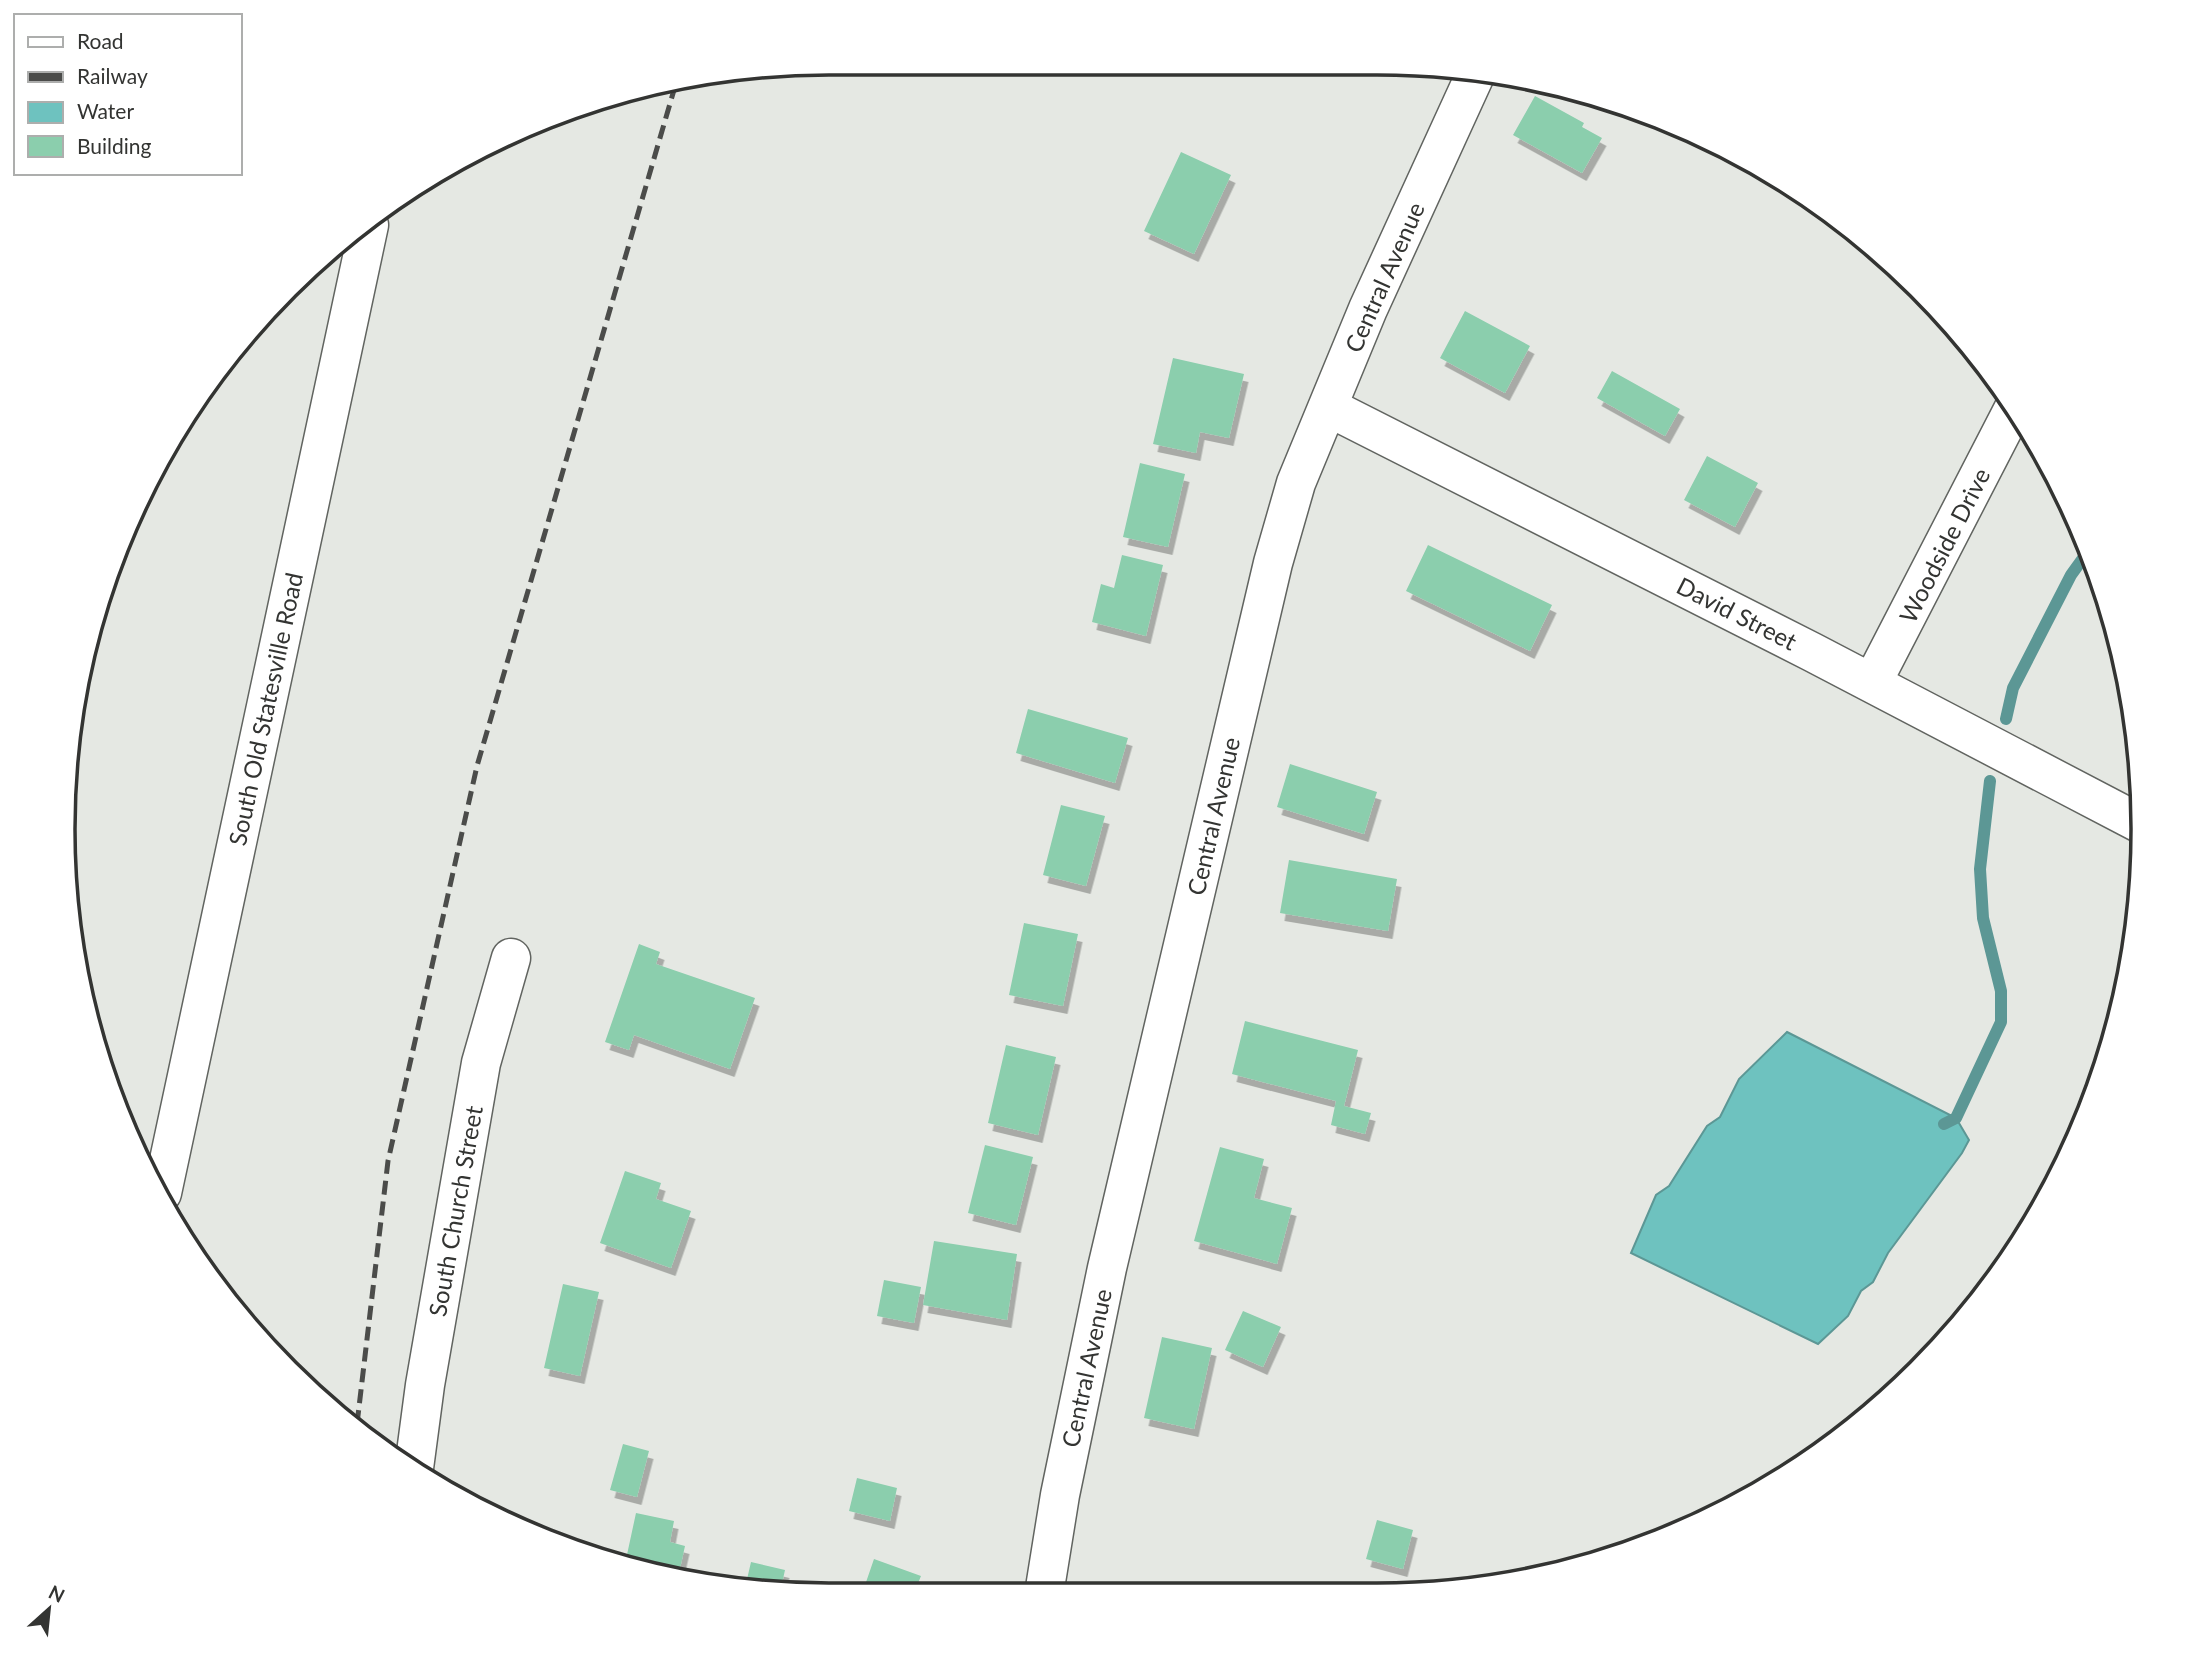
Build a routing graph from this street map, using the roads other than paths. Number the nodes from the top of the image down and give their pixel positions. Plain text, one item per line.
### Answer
1 (1472, 82) edge
2 (367, 233) edge
3 (1328, 407) junction
4 (2009, 418) edge
5 (1872, 683) junction
6 (2131, 818) edge
7 (511, 958) dead end
8 (164, 1183) edge
9 (415, 1459) edge
10 (1046, 1583) edge

1 - 3 street, Central Avenue
2 - 8 street, South Old Statesville Road
3 - 5 street, David Street
3 - 10 street, Central Avenue
4 - 5 street, Woodside Drive
5 - 6 street, David Street
7 - 9 street, South Church Street

